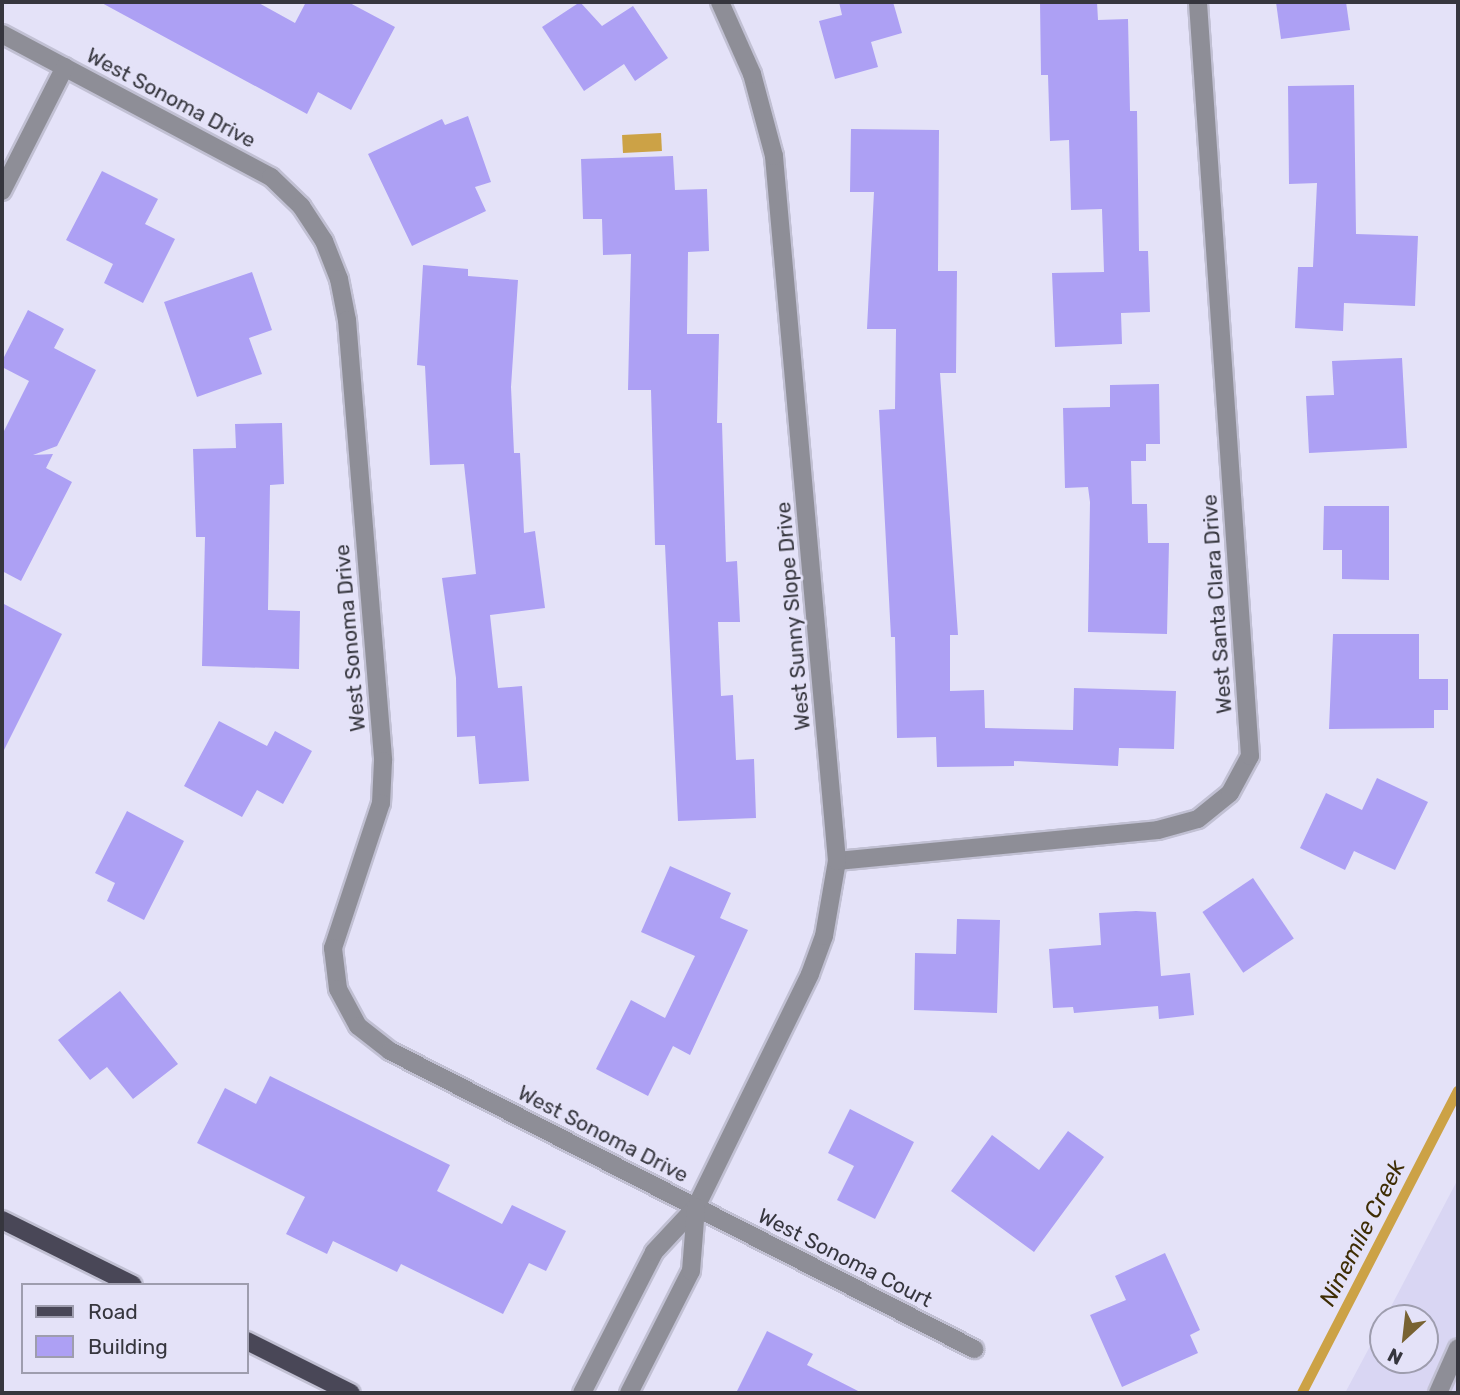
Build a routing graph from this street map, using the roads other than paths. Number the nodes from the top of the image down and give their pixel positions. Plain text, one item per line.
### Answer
1 (720, 2) edge
2 (1198, 2) edge
3 (2, 34) edge
4 (65, 67) junction
5 (2, 191) edge
6 (837, 861) junction
7 (696, 1207) junction
8 (2, 1220) edge
9 (129, 1283) edge
10 (248, 1342) edge
11 (1458, 1348) edge
12 (974, 1349) dead end
13 (351, 1393) edge
14 (582, 1393) edge
15 (629, 1393) edge
16 (1438, 1393) edge

1 - 6 street, West Sunny Slope Drive
2 - 6 street, West Santa Clara Drive
3 - 4 street, West Sonoma Drive
4 - 5 street
4 - 7 street, West Sonoma Drive
6 - 7 street, West Sunny Slope Drive
7 - 12 street, West Sonoma Court
7 - 14 street, West Sunny Slope Drive
7 - 15 street, West Sunny Slope Drive
8 - 9 main road
10 - 13 main road
11 - 16 street

